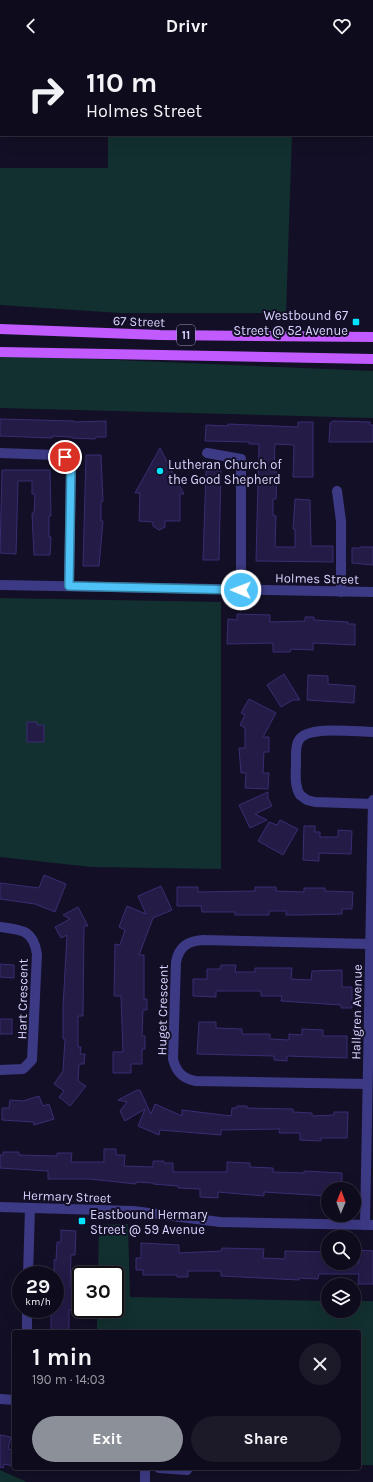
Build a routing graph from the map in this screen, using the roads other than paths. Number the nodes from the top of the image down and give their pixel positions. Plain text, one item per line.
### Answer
1 (0, 329) edge
2 (373, 337) edge
3 (0, 352) edge
4 (373, 359) edge
5 (0, 453) edge
6 (207, 453) dead end
7 (337, 491) dead end
8 (0, 585) edge
9 (69, 586) junction
10 (241, 590) junction
11 (341, 592) junction
12 (373, 592) edge
13 (373, 732) edge
14 (373, 800) edge
15 (373, 804) edge
16 (0, 927) edge
17 (370, 944) junction
18 (0, 1070) edge
19 (367, 1084) junction
20 (0, 1207) edge
21 (30, 1208) junction
22 (369, 1225) edge
23 (28, 1266) edge
24 (28, 1318) edge
25 (27, 1330) edge
26 (0, 1399) edge
27 (12, 1400) edge
28 (145, 1470) edge
29 (145, 1482) edge

1 - 2 main road, 67 Street / 11
3 - 4 main road, 11
5 - 9 street
6 - 10 street
7 - 11 street
8 - 9 street, Holmes Street
9 - 10 street, Holmes Street
10 - 11 street, Holmes Street
11 - 12 street, Holmes Street
13 - 15 street
14 - 15 street, Hallgren Avenue
15 - 17 street, Hallgren Avenue
16 - 18 street, Hart Crescent
17 - 19 street, Hallgren Avenue
17 - 19 street, Huget Crescent
19 - 22 street, Hallgren Avenue
20 - 21 street, Hermary Street
21 - 22 street, Hermary Street
21 - 23 street
24 - 25 street
26 - 27 street
28 - 29 street

